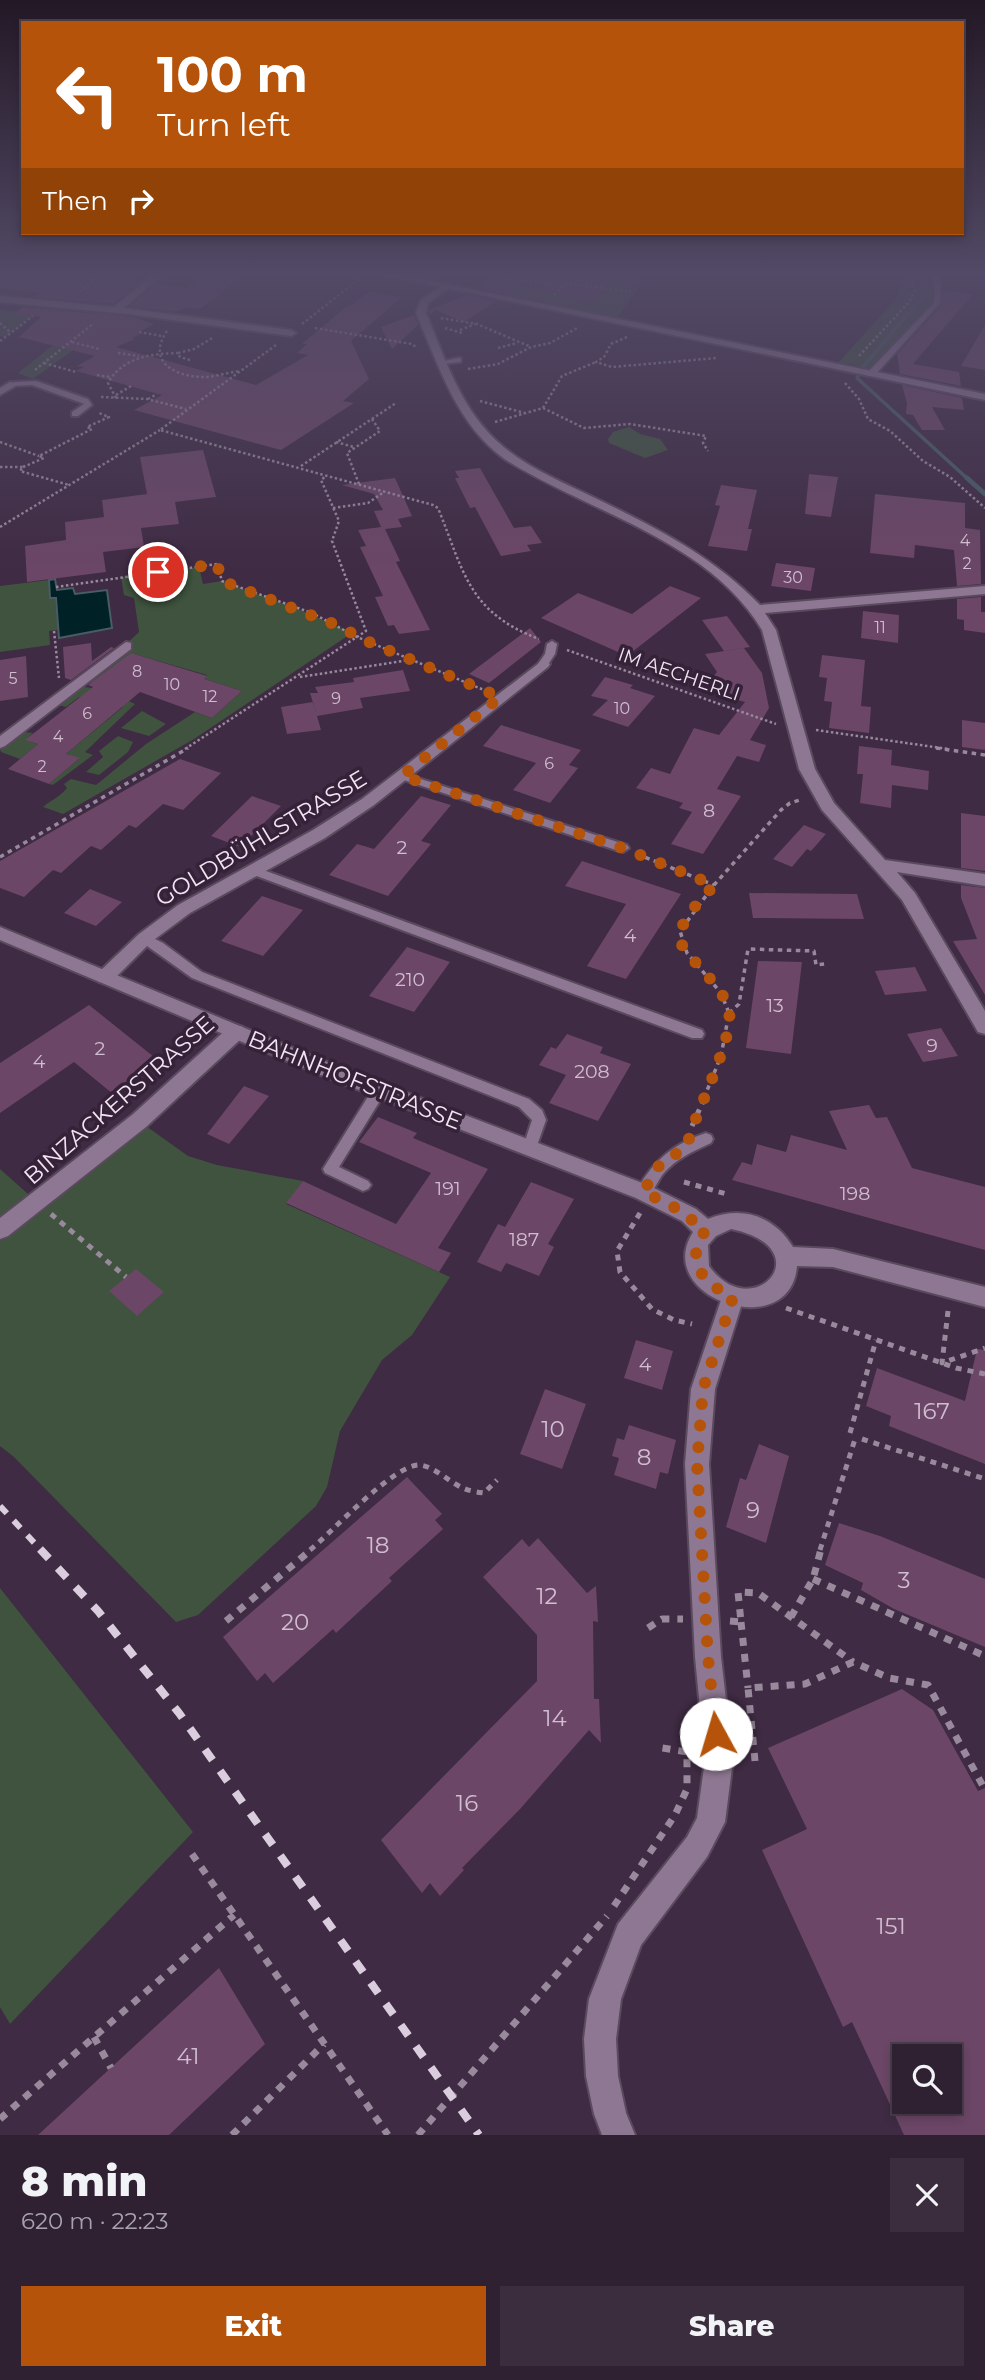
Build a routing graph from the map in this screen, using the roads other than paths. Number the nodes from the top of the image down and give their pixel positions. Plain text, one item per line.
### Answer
1 (447, 371) edge
2 (862, 371) edge
3 (870, 371) edge
4 (868, 373) junction
5 (14, 384) joint
6 (0, 392) edge
7 (985, 397) edge
8 (75, 414) dead end
9 (985, 590) edge
10 (759, 610) junction
11 (552, 645) road end
12 (126, 646) dead end
13 (543, 664) joint
14 (0, 743) edge
15 (402, 776) junction
16 (623, 848) road end
17 (883, 865) junction
18 (255, 871) junction
19 (985, 880) edge
20 (0, 933) edge
21 (145, 938) junction
22 (105, 977) junction
23 (985, 1027) edge
24 (236, 1032) junction
25 (697, 1034) dead end
26 (379, 1091) junction
27 (706, 1139) dead end
28 (529, 1150) junction
29 (363, 1185) dead end
30 (641, 1203) junction
31 (0, 1230) edge
32 (706, 1230) junction
33 (788, 1256) junction
34 (733, 1297) junction
35 (985, 1297) edge
36 (618, 2135) edge

1 - 10 street
2 - 4 street
3 - 4 lane
4 - 7 street
5 - 6 street
5 - 8 lane
9 - 10 street
10 - 17 street
11 - 13 lane
12 - 14 street
13 - 15 street, GOLDBÜHLSTRASSE
15 - 16 lane
15 - 18 street, GOLDBÜHLSTRASSE
17 - 19 street
17 - 23 street
18 - 21 street, GOLDBÜHLSTRASSE
18 - 25 lane
20 - 22 street, BAHNHOFSTRASSE
21 - 22 street, GOLDBÜHLSTRASSE
21 - 28 lane
22 - 24 street, BAHNHOFSTRASSE
24 - 26 street, BAHNHOFSTRASSE
24 - 31 street, BINZACKERSTRASSE
26 - 28 street, BAHNHOFSTRASSE
26 - 29 lane
27 - 30 lane
28 - 30 street, BAHNHOFSTRASSE
30 - 32 street, BAHNHOFSTRASSE
32 - 33 street
32 - 34 street
33 - 34 street
33 - 35 street
34 - 36 street

